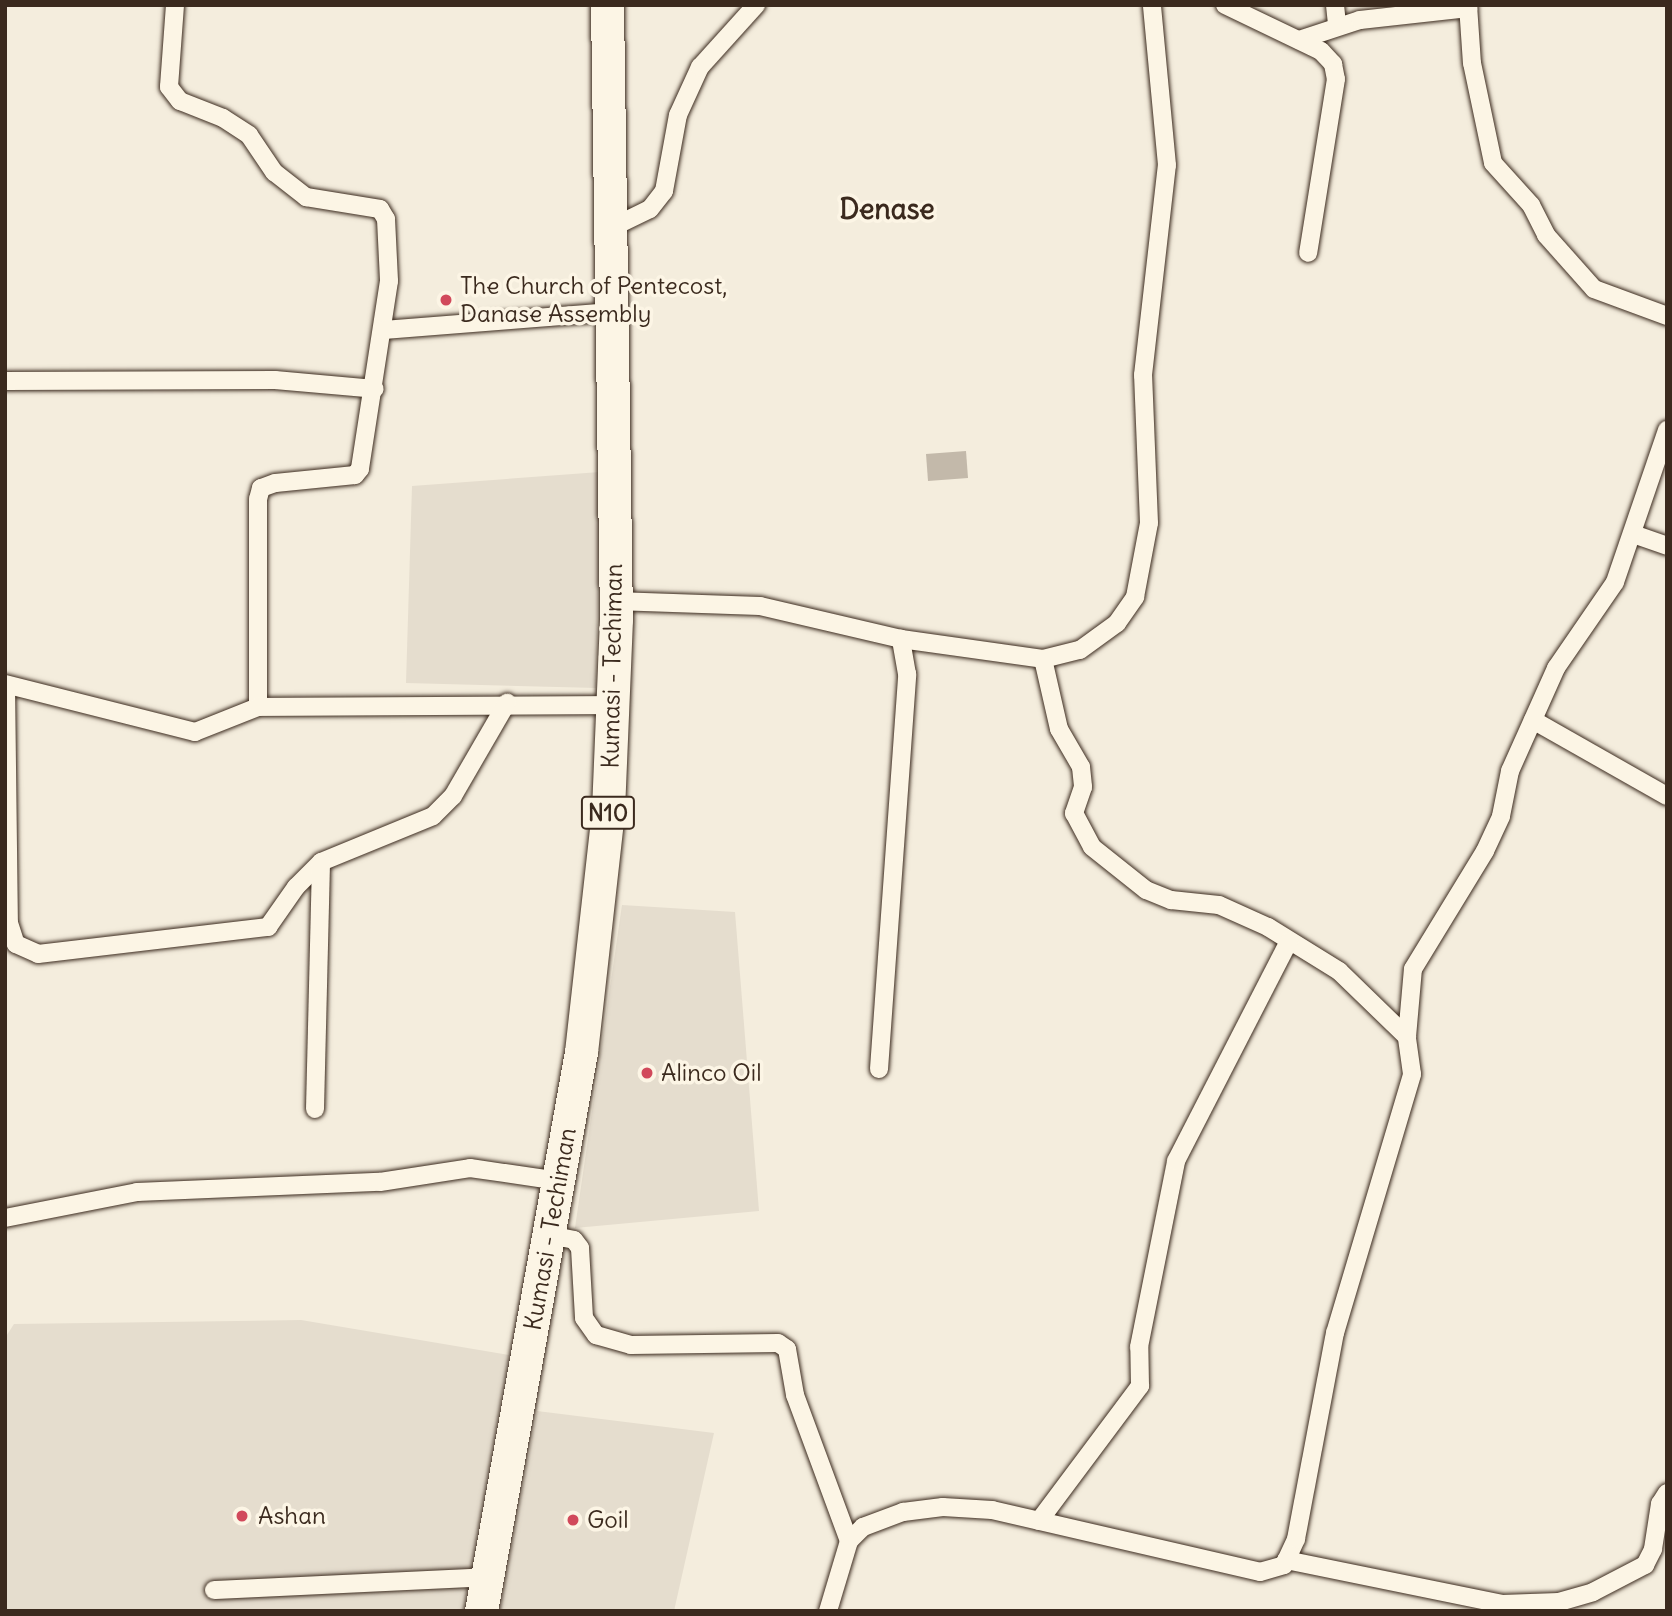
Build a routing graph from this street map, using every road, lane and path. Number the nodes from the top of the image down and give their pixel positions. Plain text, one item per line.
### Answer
1 (175, 5) edge
2 (607, 5) edge
3 (756, 5) edge
4 (1152, 5) edge
5 (1225, 5) edge
6 (1335, 5) edge
7 (1468, 7) edge
8 (1337, 25) junction
9 (1299, 40) junction
10 (611, 228) junction
11 (1308, 253) dead end
12 (612, 312) junction
13 (1667, 316) edge
14 (383, 330) junction
15 (5, 381) edge
16 (375, 389) junction
17 (1667, 430) edge
18 (1633, 534) junction
19 (1667, 546) edge
20 (615, 601) junction
21 (901, 639) junction
22 (1043, 659) junction
23 (6, 684) edge
24 (507, 703) junction
25 (613, 705) junction
26 (258, 707) junction
27 (1533, 720) junction
28 (1667, 796) edge
29 (321, 862) junction
30 (1289, 941) junction
31 (1407, 1037) junction
32 (879, 1069) dead end
33 (315, 1110) dead end
34 (559, 1181) junction
35 (5, 1218) edge
36 (549, 1235) junction
37 (1667, 1493) edge
38 (1039, 1521) junction
39 (849, 1541) junction
40 (1286, 1560) junction
41 (488, 1577) junction
42 (214, 1590) dead end
43 (1447, 1603) edge
44 (481, 1611) edge
45 (828, 1611) edge

1 - 14 street
2 - 10 highway, Kumasi - Techiman / N10
3 - 10 street
4 - 22 street
5 - 9 street
6 - 8 street
7 - 8 street
7 - 13 street
8 - 9 street
9 - 11 street
10 - 12 highway, Kumasi - Techiman / N10
12 - 14 street
12 - 20 highway, Kumasi - Techiman / N10
14 - 16 street
15 - 16 street
16 - 26 street
17 - 18 street
18 - 19 street
18 - 27 street
20 - 21 street
20 - 25 highway, Kumasi - Techiman / N10
21 - 22 street
21 - 32 street
22 - 30 street
23 - 26 street
23 - 29 street
24 - 25 street
24 - 26 street
24 - 29 street
25 - 34 highway, Kumasi - Techiman / N10
27 - 28 street
27 - 31 street
29 - 33 street
30 - 31 street
30 - 38 street
31 - 40 street
34 - 35 street
34 - 36 highway, Kumasi - Techiman / N10
36 - 39 street
36 - 41 highway, Kumasi - Techiman / N10
37 - 43 street
38 - 39 street
38 - 40 street
39 - 45 street
40 - 43 street
41 - 42 street
41 - 44 highway, Kumasi - Techiman / N10

